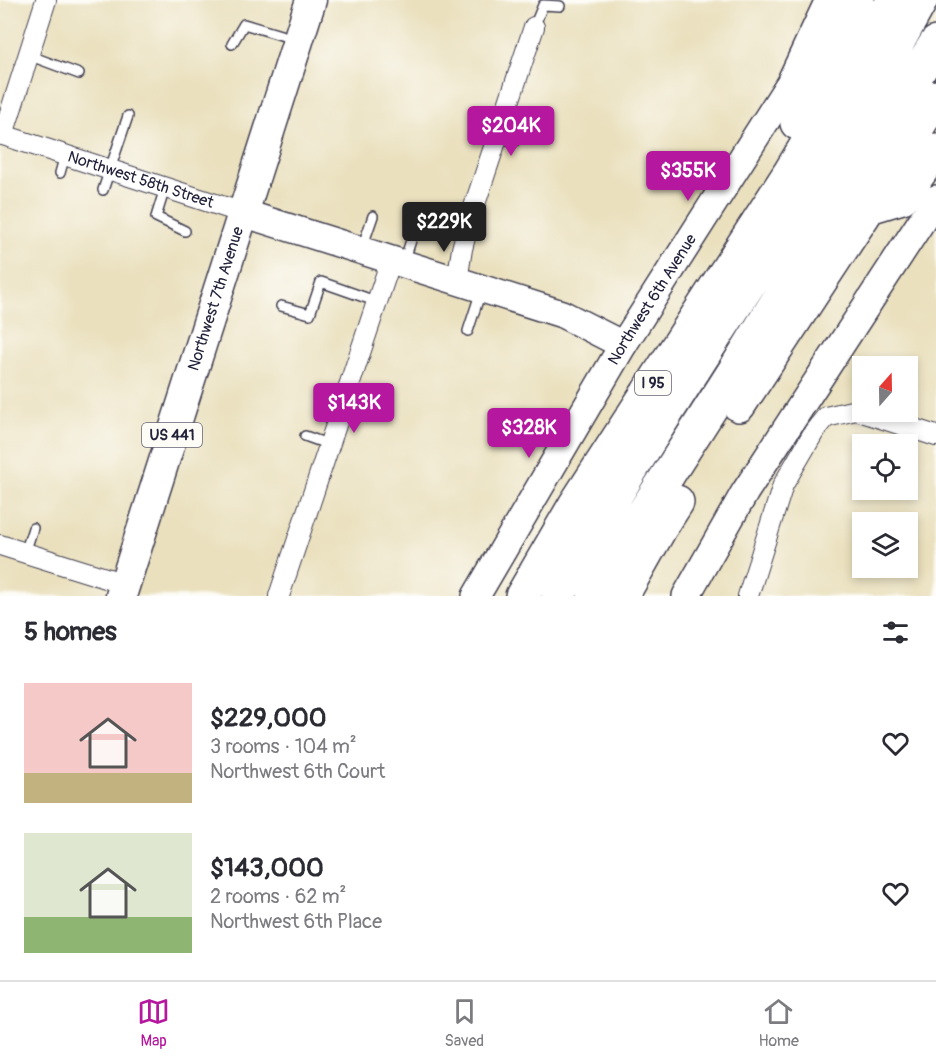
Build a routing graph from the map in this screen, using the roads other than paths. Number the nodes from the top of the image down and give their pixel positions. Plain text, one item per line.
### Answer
1 (45, 0) edge
2 (311, 0) edge
3 (816, 0) edge
4 (829, 0) edge
5 (858, 0) edge
6 (894, 0) edge
7 (921, 0) edge
8 (560, 6) dead end
9 (534, 27) joint
10 (298, 40) junction
11 (936, 43) edge
12 (232, 44) dead end
13 (28, 55) junction
14 (79, 74) dead end
15 (790, 83) junction
16 (936, 97) edge
17 (128, 116) dead end
18 (1, 134) edge
19 (936, 150) edge
20 (109, 170) junction
21 (789, 174) junction
22 (165, 188) junction
23 (103, 190) dead end
24 (936, 199) edge
25 (869, 207) junction
26 (243, 213) junction
27 (373, 216) dead end
28 (416, 225) dead end
29 (184, 231) dead end
30 (361, 251) junction
31 (398, 262) junction
32 (470, 285) junction
33 (378, 302) junction
34 (281, 306) dead end
35 (468, 331) dead end
36 (623, 345) junction
37 (305, 436) dead end
38 (936, 436) edge
39 (330, 445) junction
40 (33, 528) dead end
41 (0, 545) edge
42 (25, 553) junction
43 (123, 590) edge
44 (279, 596) edge
45 (476, 596) edge
46 (522, 596) edge
47 (558, 596) edge
48 (594, 596) edge
49 (622, 596) edge
50 (686, 596) edge
51 (748, 596) edge

1 - 13 street
2 - 10 main road, Northwest 7th Avenue / US 441
3 - 15 street, Northwest 6th Avenue
4 - 15 main road
5 - 21 highway
6 - 21 highway, I 95
7 - 47 highway
8 - 9 lane
9 - 32 street
10 - 12 lane
10 - 26 main road, Northwest 7th Avenue / US 441
11 - 48 highway
13 - 14 lane
13 - 18 street
15 - 36 main road, Northwest 6th Avenue
16 - 25 highway
17 - 20 lane
18 - 20 street, Northwest 58th Street
19 - 25 highway
20 - 22 street, Northwest 58th Street
20 - 23 lane
21 - 46 highway, I 95
22 - 26 street, Northwest 58th Street
22 - 29 lane
24 - 50 main road
25 - 49 highway
26 - 30 main road, Northwest 58th Street
26 - 43 main road, Northwest 7th Avenue / US 441
27 - 30 lane
28 - 31 lane
30 - 31 main road, Northwest 58th Street
31 - 32 main road, Northwest 58th Street
31 - 33 street
32 - 35 lane
32 - 36 main road, Northwest 58th Street
33 - 34 lane
33 - 39 street
36 - 45 main road, Northwest 6th Avenue
37 - 39 lane
38 - 51 street
39 - 44 street
40 - 42 lane
41 - 42 street
42 - 43 street

